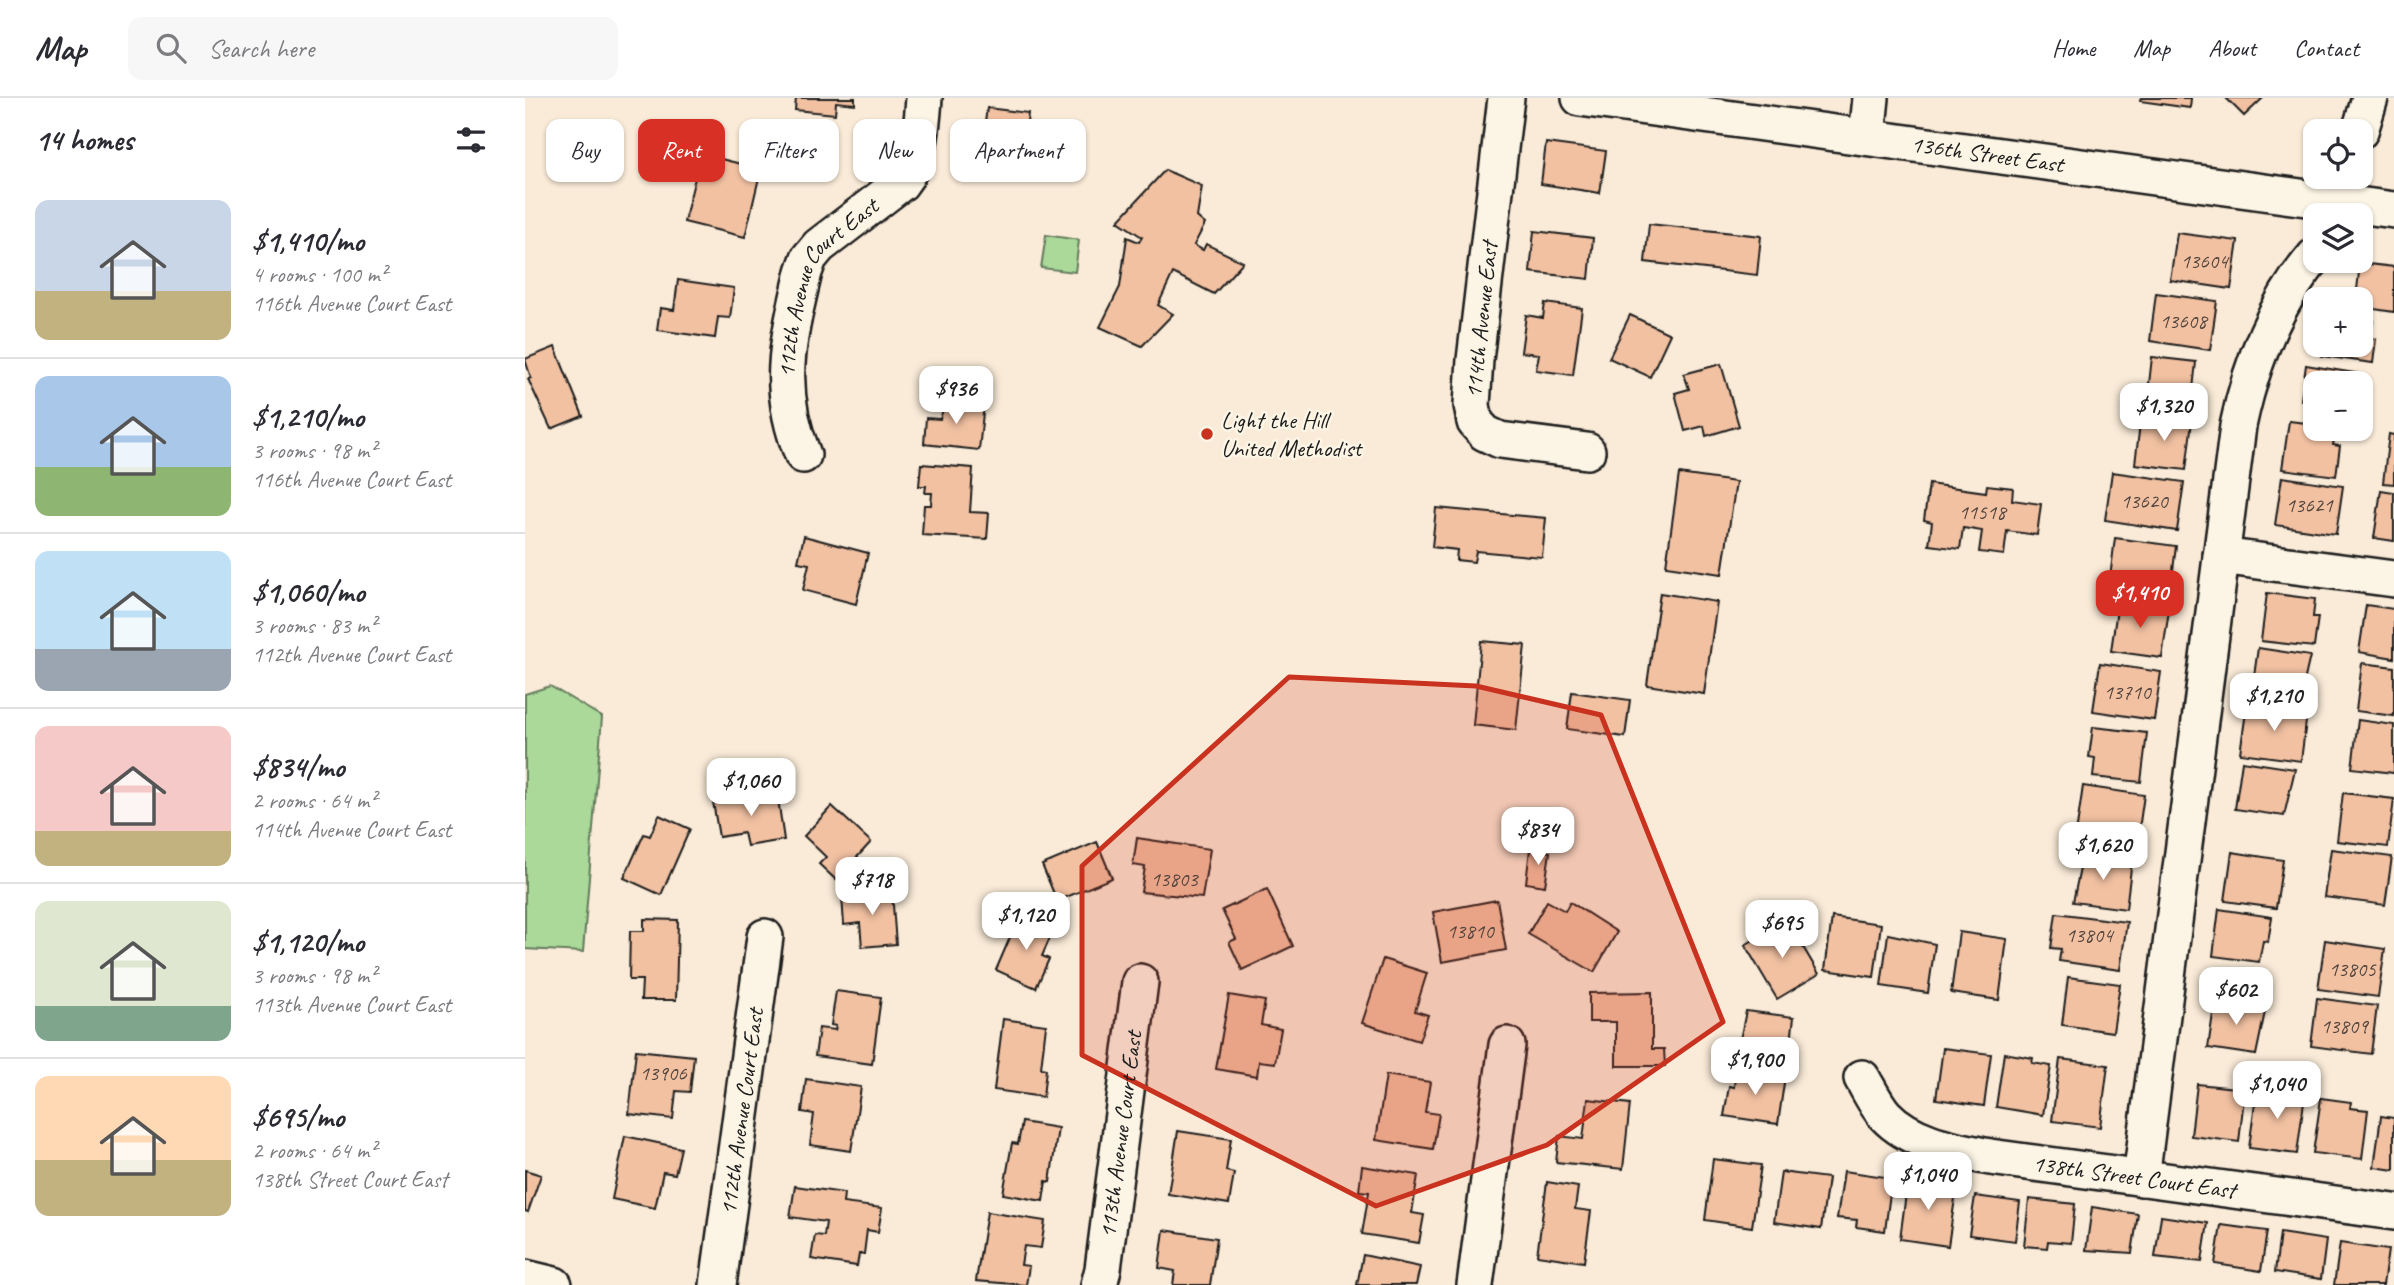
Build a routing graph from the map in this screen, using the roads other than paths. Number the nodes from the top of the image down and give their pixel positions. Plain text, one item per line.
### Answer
1 (924, 98) edge
2 (1506, 98) edge
3 (1580, 98) edge
4 (1871, 98) edge
5 (2370, 98) edge
6 (2364, 119) edge
7 (1867, 137) junction
8 (2345, 198) edge
9 (2394, 209) edge
10 (2303, 270) edge
11 (1587, 451) dead end
12 (803, 455) dead end
13 (2221, 556) junction
14 (2394, 579) edge
15 (765, 937) dead end
16 (1140, 982) dead end
17 (1507, 1045) dead end
18 (1862, 1078) dead end
19 (2141, 1178) junction
20 (2394, 1212) edge
21 (525, 1278) edge
22 (554, 1285) edge
23 (718, 1285) edge
24 (1099, 1285) edge
25 (1475, 1285) edge

1 - 12 street, 112th Avenue Court East
2 - 11 street, 114th Avenue East
3 - 7 street, 136th Street East
4 - 7 street
5 - 6 street
7 - 8 street, 136th Street East
8 - 9 street, 136th Street East
10 - 13 street
13 - 14 street
13 - 19 street
15 - 23 street, 112th Avenue Court East
16 - 24 street, 113th Avenue Court East
17 - 25 street
18 - 19 street, 138th Street Court East
19 - 20 street, 138th Street Court East
21 - 22 street

